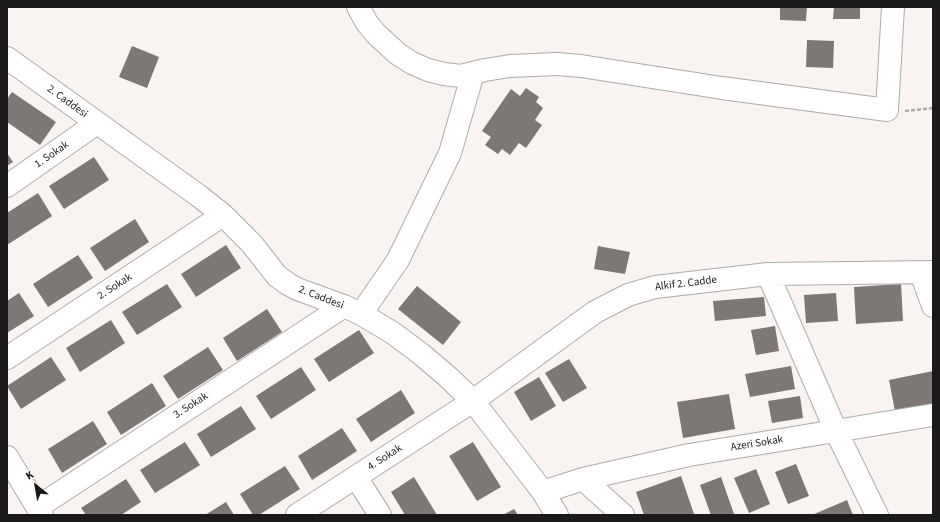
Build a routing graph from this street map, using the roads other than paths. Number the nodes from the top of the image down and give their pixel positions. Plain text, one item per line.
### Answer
1 (358, 7) edge
2 (893, 7) edge
3 (7, 58) edge
4 (473, 73) junction
5 (97, 124) junction
6 (7, 186) edge
7 (223, 215) junction
8 (927, 273) edge
9 (768, 274) junction
10 (933, 306) edge
11 (353, 310) junction
12 (7, 358) edge
13 (473, 401) junction
14 (933, 415) edge
15 (836, 431) junction
16 (7, 457) edge
17 (356, 477) junction
18 (583, 479) junction
19 (543, 492) junction
20 (40, 511) edge
21 (297, 515) edge
22 (380, 515) edge
23 (556, 515) edge
24 (623, 515) edge
25 (877, 515) edge

1 - 4 street
2 - 4 street
3 - 5 street, 2. Caddesi
4 - 11 street
5 - 6 street, 1. Sokak
5 - 7 street, 2. Caddesi
7 - 11 street, 2. Caddesi
7 - 12 street, 2. Sokak
8 - 9 street, Alkif 2. Cadde
8 - 10 street
9 - 13 street, Alkif 2. Cadde
9 - 15 street
11 - 13 street, 2. Caddesi
11 - 20 street, 3. Sokak
13 - 17 street, 4. Sokak
13 - 19 street, 2. Caddesi
14 - 15 street, Azeri Sokak
15 - 18 street, Azeri Sokak
15 - 25 street
16 - 20 street
17 - 21 street, 4. Sokak
17 - 22 street
18 - 19 street, Azeri Sokak
18 - 24 street
19 - 23 street, 2. Caddesi

